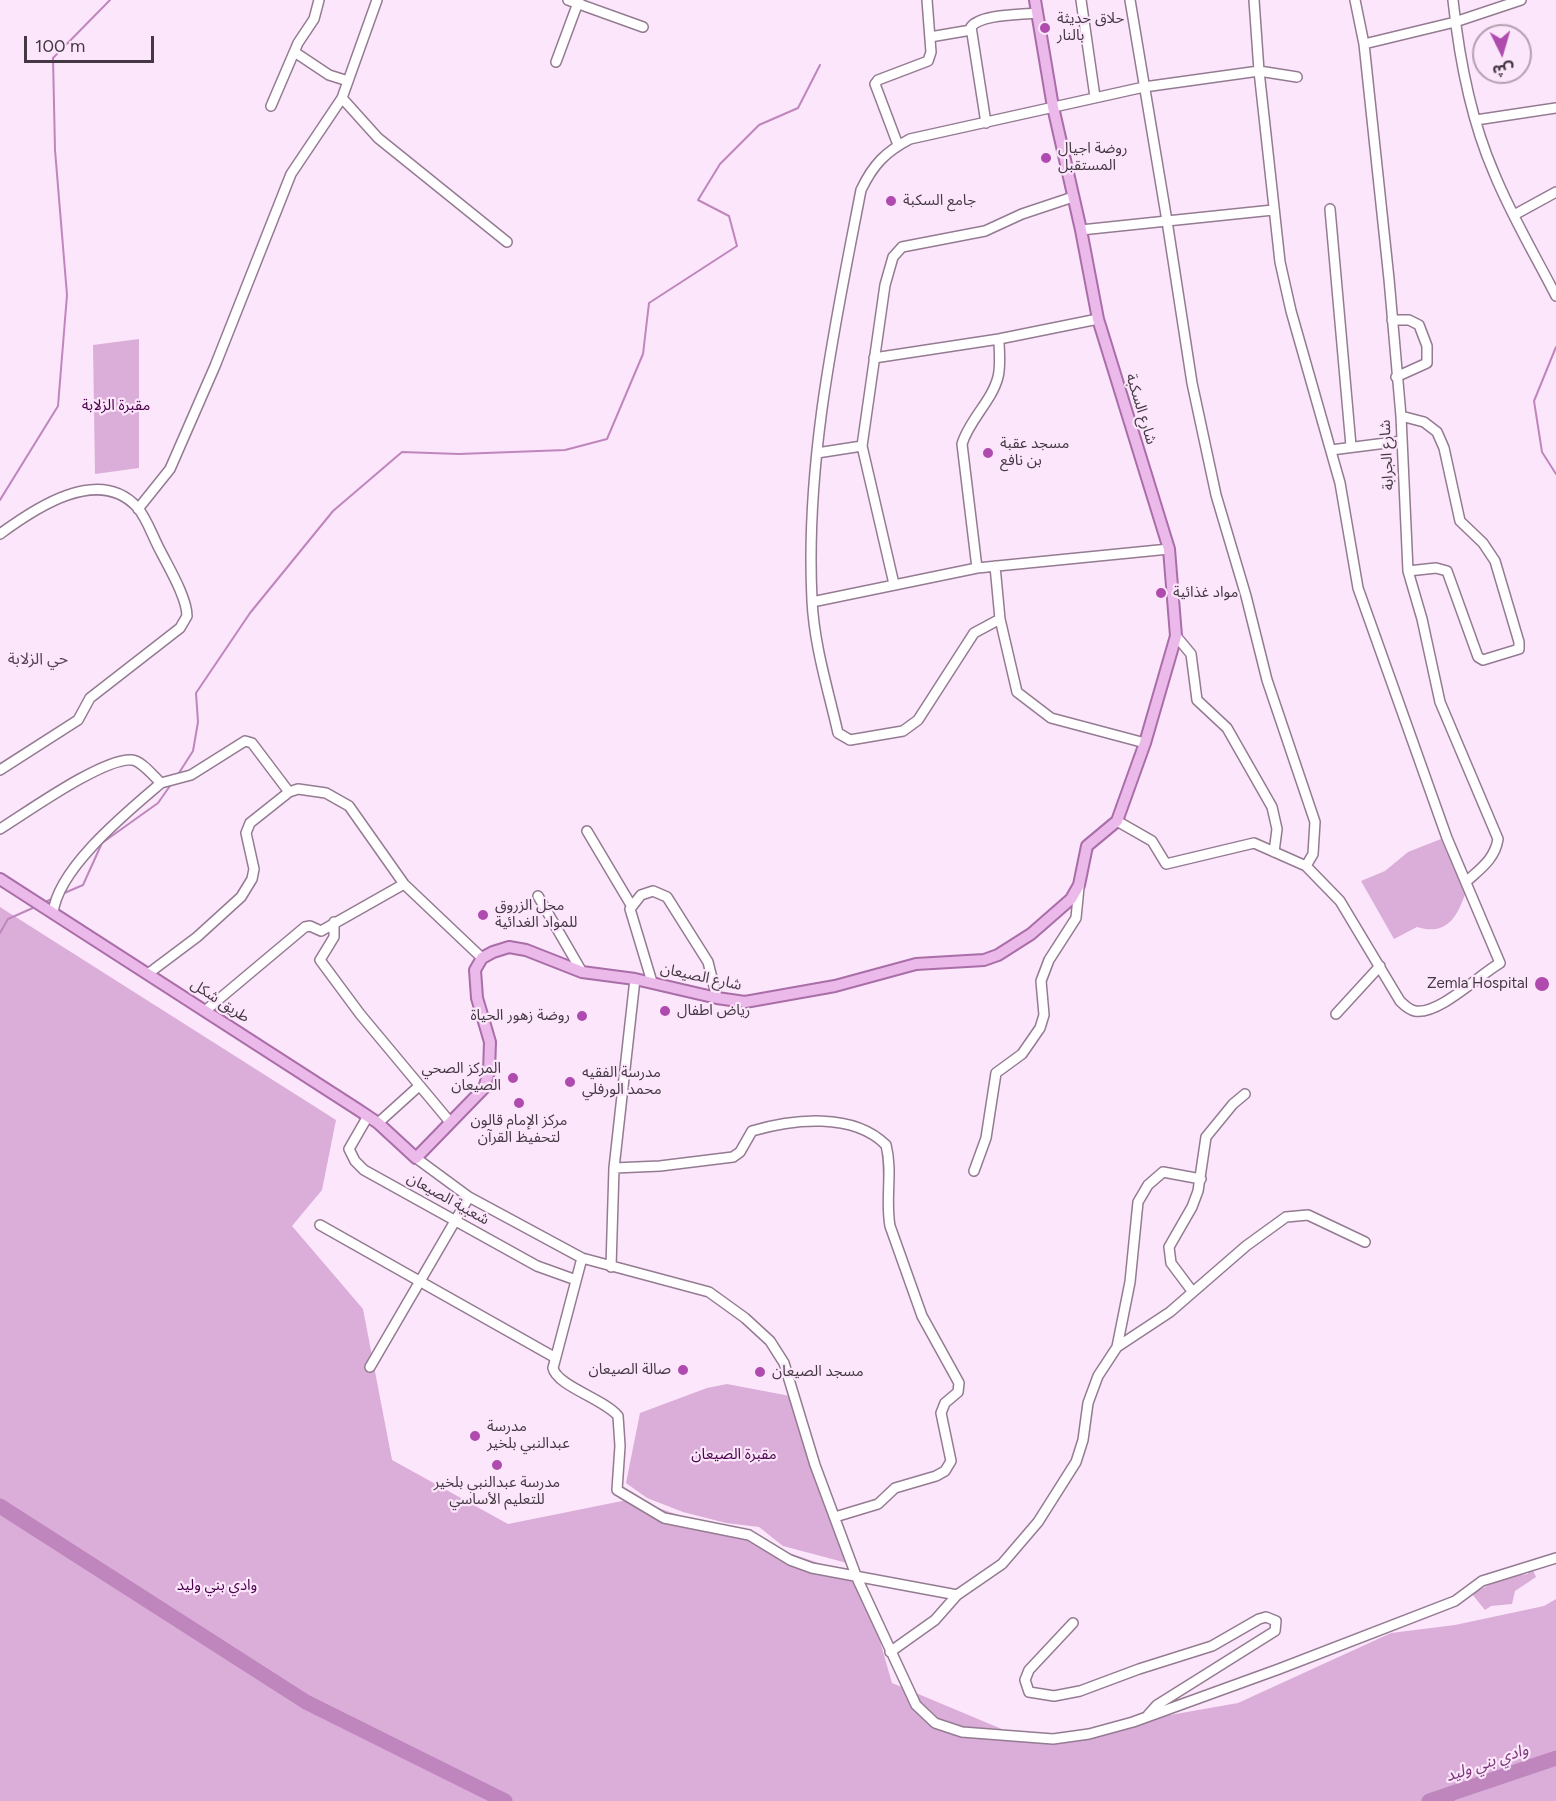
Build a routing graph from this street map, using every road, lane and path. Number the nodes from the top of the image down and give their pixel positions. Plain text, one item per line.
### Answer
1 (319, 0) edge
2 (377, 0) edge
3 (927, 0) edge
4 (1035, 0) edge
5 (1081, 0) edge
6 (1130, 0) edge
7 (1254, 0) edge
8 (1355, 0) edge
9 (1453, 0) edge
10 (1521, 0) edge
11 (575, 1) edge
12 (1036, 13) junction
13 (1455, 22) junction
14 (643, 27) dead end
15 (971, 30) junction
16 (930, 37) junction
17 (1364, 44) junction
18 (296, 53) junction
19 (556, 62) dead end
20 (1259, 71) junction
21 (1297, 77) dead end
22 (348, 81) junction
23 (1144, 87) junction
24 (1095, 97) junction
25 (342, 98) junction
26 (272, 106) dead end
27 (1053, 107) junction
28 (1556, 108) edge
29 (1476, 120) junction
30 (986, 123) junction
31 (897, 145) junction
32 (1556, 192) edge
33 (1073, 197) junction
34 (1330, 209) dead end
35 (1274, 210) junction
36 (1514, 215) junction
37 (1167, 221) junction
38 (1081, 230) junction
39 (507, 242) dead end
40 (1556, 296) edge
41 (1098, 319) junction
42 (1392, 320) junction
43 (999, 339) junction
44 (874, 358) junction
45 (1396, 377) junction
46 (1401, 416) junction
47 (1401, 441) junction
48 (862, 446) junction
49 (1351, 447) junction
50 (1331, 450) junction
51 (817, 453) junction
52 (138, 508) junction
53 (0, 534) edge
54 (1169, 549) junction
55 (995, 566) junction
56 (977, 568) junction
57 (1408, 571) junction
58 (894, 584) junction
59 (812, 602) junction
60 (999, 619) junction
61 (1176, 636) junction
62 (1145, 743) junction
63 (0, 770) edge
64 (161, 783) junction
65 (289, 792) junction
66 (1117, 821) junction
67 (0, 829) edge
68 (587, 831) dead end
69 (1274, 852) junction
70 (1306, 866) junction
71 (0, 879) edge
72 (1466, 882) junction
73 (404, 884) junction
74 (1079, 885) junction
75 (538, 896) dead end
76 (631, 905) junction
77 (53, 913) junction
78 (334, 922) junction
79 (482, 958) junction
80 (1380, 966) junction
81 (582, 972) junction
82 (149, 973) junction
83 (635, 979) junction
84 (652, 982) junction
85 (717, 998) junction
86 (206, 1010) junction
87 (1336, 1014) dead end
88 (419, 1086) junction
89 (1245, 1094) dead end
90 (368, 1116) junction
91 (450, 1122) junction
92 (378, 1123) junction
93 (416, 1158) junction
94 (614, 1168) junction
95 (974, 1171) dead end
96 (1201, 1179) junction
97 (469, 1197) junction
98 (455, 1220) junction
99 (320, 1225) dead end
100 (1365, 1242) dead end
101 (582, 1258) junction
102 (611, 1267) junction
103 (576, 1280) junction
104 (418, 1282) junction
105 (1192, 1291) junction
106 (1117, 1347) junction
107 (554, 1357) junction
108 (370, 1367) dead end
109 (835, 1517) junction
110 (1556, 1558) edge
111 (857, 1578) junction
112 (957, 1595) junction
113 (1073, 1623) dead end
114 (890, 1652) junction
115 (1147, 1717) junction

1 - 18 street
2 - 22 street
3 - 16 street
4 - 12 main road, شارع السكبة
5 - 24 street
6 - 23 street
7 - 20 street
8 - 17 street, شارع الجرابة
9 - 13 street
10 - 13 street
11 - 14 street
11 - 19 street
12 - 15 street
12 - 27 main road, شارع السكبة
13 - 17 street
13 - 29 street
15 - 16 street
15 - 30 street
16 - 31 street
17 - 42 street, شارع الجرابة
18 - 22 street
18 - 26 street
20 - 21 street
20 - 23 street
20 - 35 street
22 - 25 street
23 - 24 street
23 - 37 street
24 - 27 street
25 - 39 street
25 - 52 street
27 - 30 street
27 - 33 main road, شارع السكبة
28 - 29 street
29 - 36 street
30 - 31 street
31 - 51 street
32 - 36 street
33 - 38 main road, شارع السكبة
33 - 44 street
34 - 49 street
35 - 37 street
35 - 50 street
36 - 40 street
37 - 38 street
37 - 70 street
38 - 41 main road, شارع السكبة
41 - 43 street
41 - 54 main road, شارع السكبة
42 - 45 street, شارع الجرابة
42 - 45 street
43 - 44 street
43 - 56 street
44 - 48 street
45 - 46 street, شارع الجرابة
46 - 47 street, شارع الجرابة
46 - 57 street
47 - 49 street
47 - 57 street, شارع الجرابة
48 - 51 street
48 - 58 street
49 - 50 street
50 - 72 street
51 - 59 street
52 - 53 street
52 - 63 street
54 - 55 street
54 - 61 main road, شارع السكبة
55 - 56 street
55 - 60 street
56 - 58 street
57 - 72 street, شارع الجرابة
58 - 59 street
59 - 60 street
60 - 62 street
61 - 62 main road, شارع السكبة
61 - 69 street
62 - 66 main road, شارع السكبة
64 - 65 street
64 - 67 street
64 - 77 street
65 - 73 street
65 - 82 street
66 - 69 street
66 - 74 main road, شارع الصيعان
68 - 76 street
69 - 70 street
70 - 80 street
71 - 77 main road, طريق شكل
72 - 80 street
73 - 78 street
73 - 79 street
74 - 85 main road, شارع الصيعان
74 - 95 street
75 - 81 street
76 - 84 street
76 - 85 street
77 - 82 main road, طريق شكل
78 - 86 street
78 - 88 street
79 - 81 main road, شارع الصيعان
79 - 91 main road
80 - 87 street
81 - 83 main road, شارع الصيعان
82 - 86 main road, طريق شكل
83 - 84 main road, شارع الصيعان
83 - 94 street
84 - 85 main road, شارع الصيعان
86 - 90 main road, طريق شكل
88 - 91 street
88 - 92 street
89 - 96 street
90 - 92 main road, طريق شكل
90 - 98 street, شعبية الصيعان
91 - 93 main road
92 - 93 main road, طريق شكل
93 - 97 street
94 - 102 street
94 - 109 street
96 - 105 street
96 - 106 street
97 - 98 street
97 - 101 street
98 - 103 street, شعبية الصيعان
98 - 104 street
99 - 104 street
100 - 105 street
101 - 102 street
101 - 103 street
102 - 109 street
103 - 107 street
104 - 107 street
104 - 108 street
105 - 106 street
106 - 112 street
107 - 111 street
109 - 111 street
110 - 115 street
111 - 112 street
111 - 114 street
112 - 114 street
113 - 115 street
114 - 115 street

